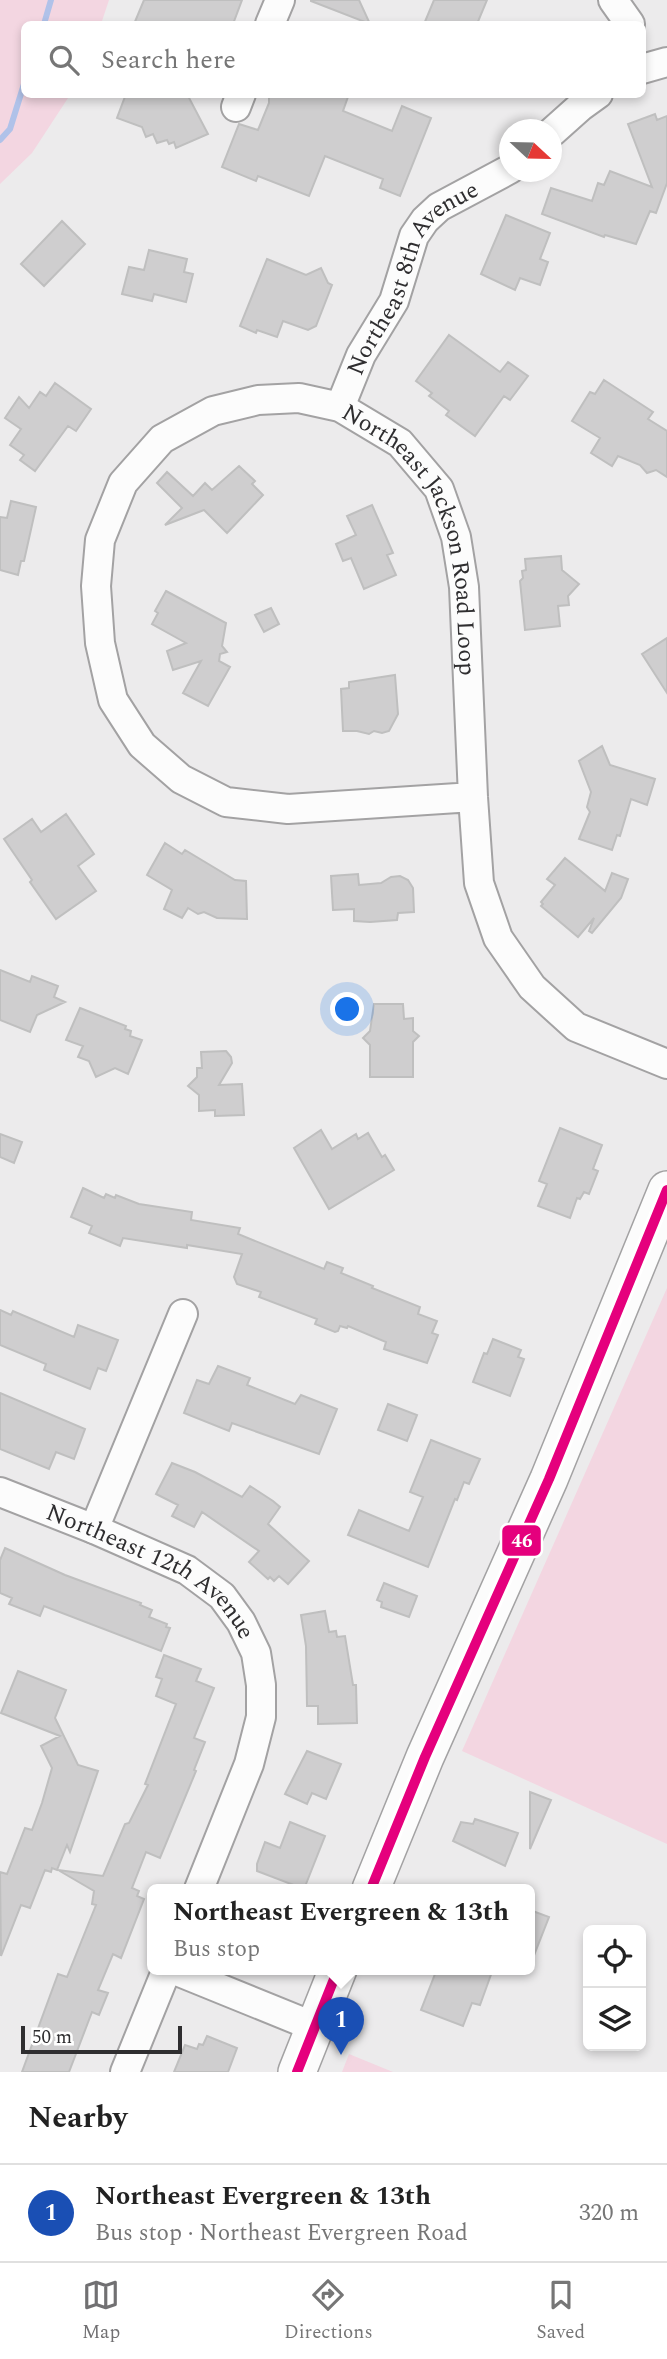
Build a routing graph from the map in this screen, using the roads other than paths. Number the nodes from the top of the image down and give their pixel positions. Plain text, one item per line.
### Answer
1 (280, 0) edge
2 (613, 0) edge
3 (271, 21) edge
4 (628, 21) edge
5 (592, 98) edge
6 (562, 123) edge
7 (499, 174) edge
8 (340, 407) junction
9 (473, 797) junction
10 (667, 1064) edge
11 (667, 1190) edge
12 (183, 1314) dead end
13 (0, 1492) edge
14 (94, 1529) junction
15 (201, 1884) edge
16 (373, 1884) edge
17 (167, 1975) edge
18 (185, 1975) edge
19 (336, 1975) edge
20 (315, 2026) junction
21 (125, 2072) edge
22 (297, 2072) edge

1 - 3 street
2 - 4 street
5 - 6 street
7 - 8 street, Northeast 8th Avenue
8 - 9 street, Northeast Jackson Road Loop
8 - 9 street, Northeast Jackson Road Loop
9 - 10 street, Northeast Jackson Road Loop
11 - 16 main road
12 - 14 street
13 - 14 street, Northeast 12th Avenue
14 - 15 street, Northeast 12th Avenue
17 - 21 street
18 - 20 street
19 - 20 main road
20 - 22 main road

